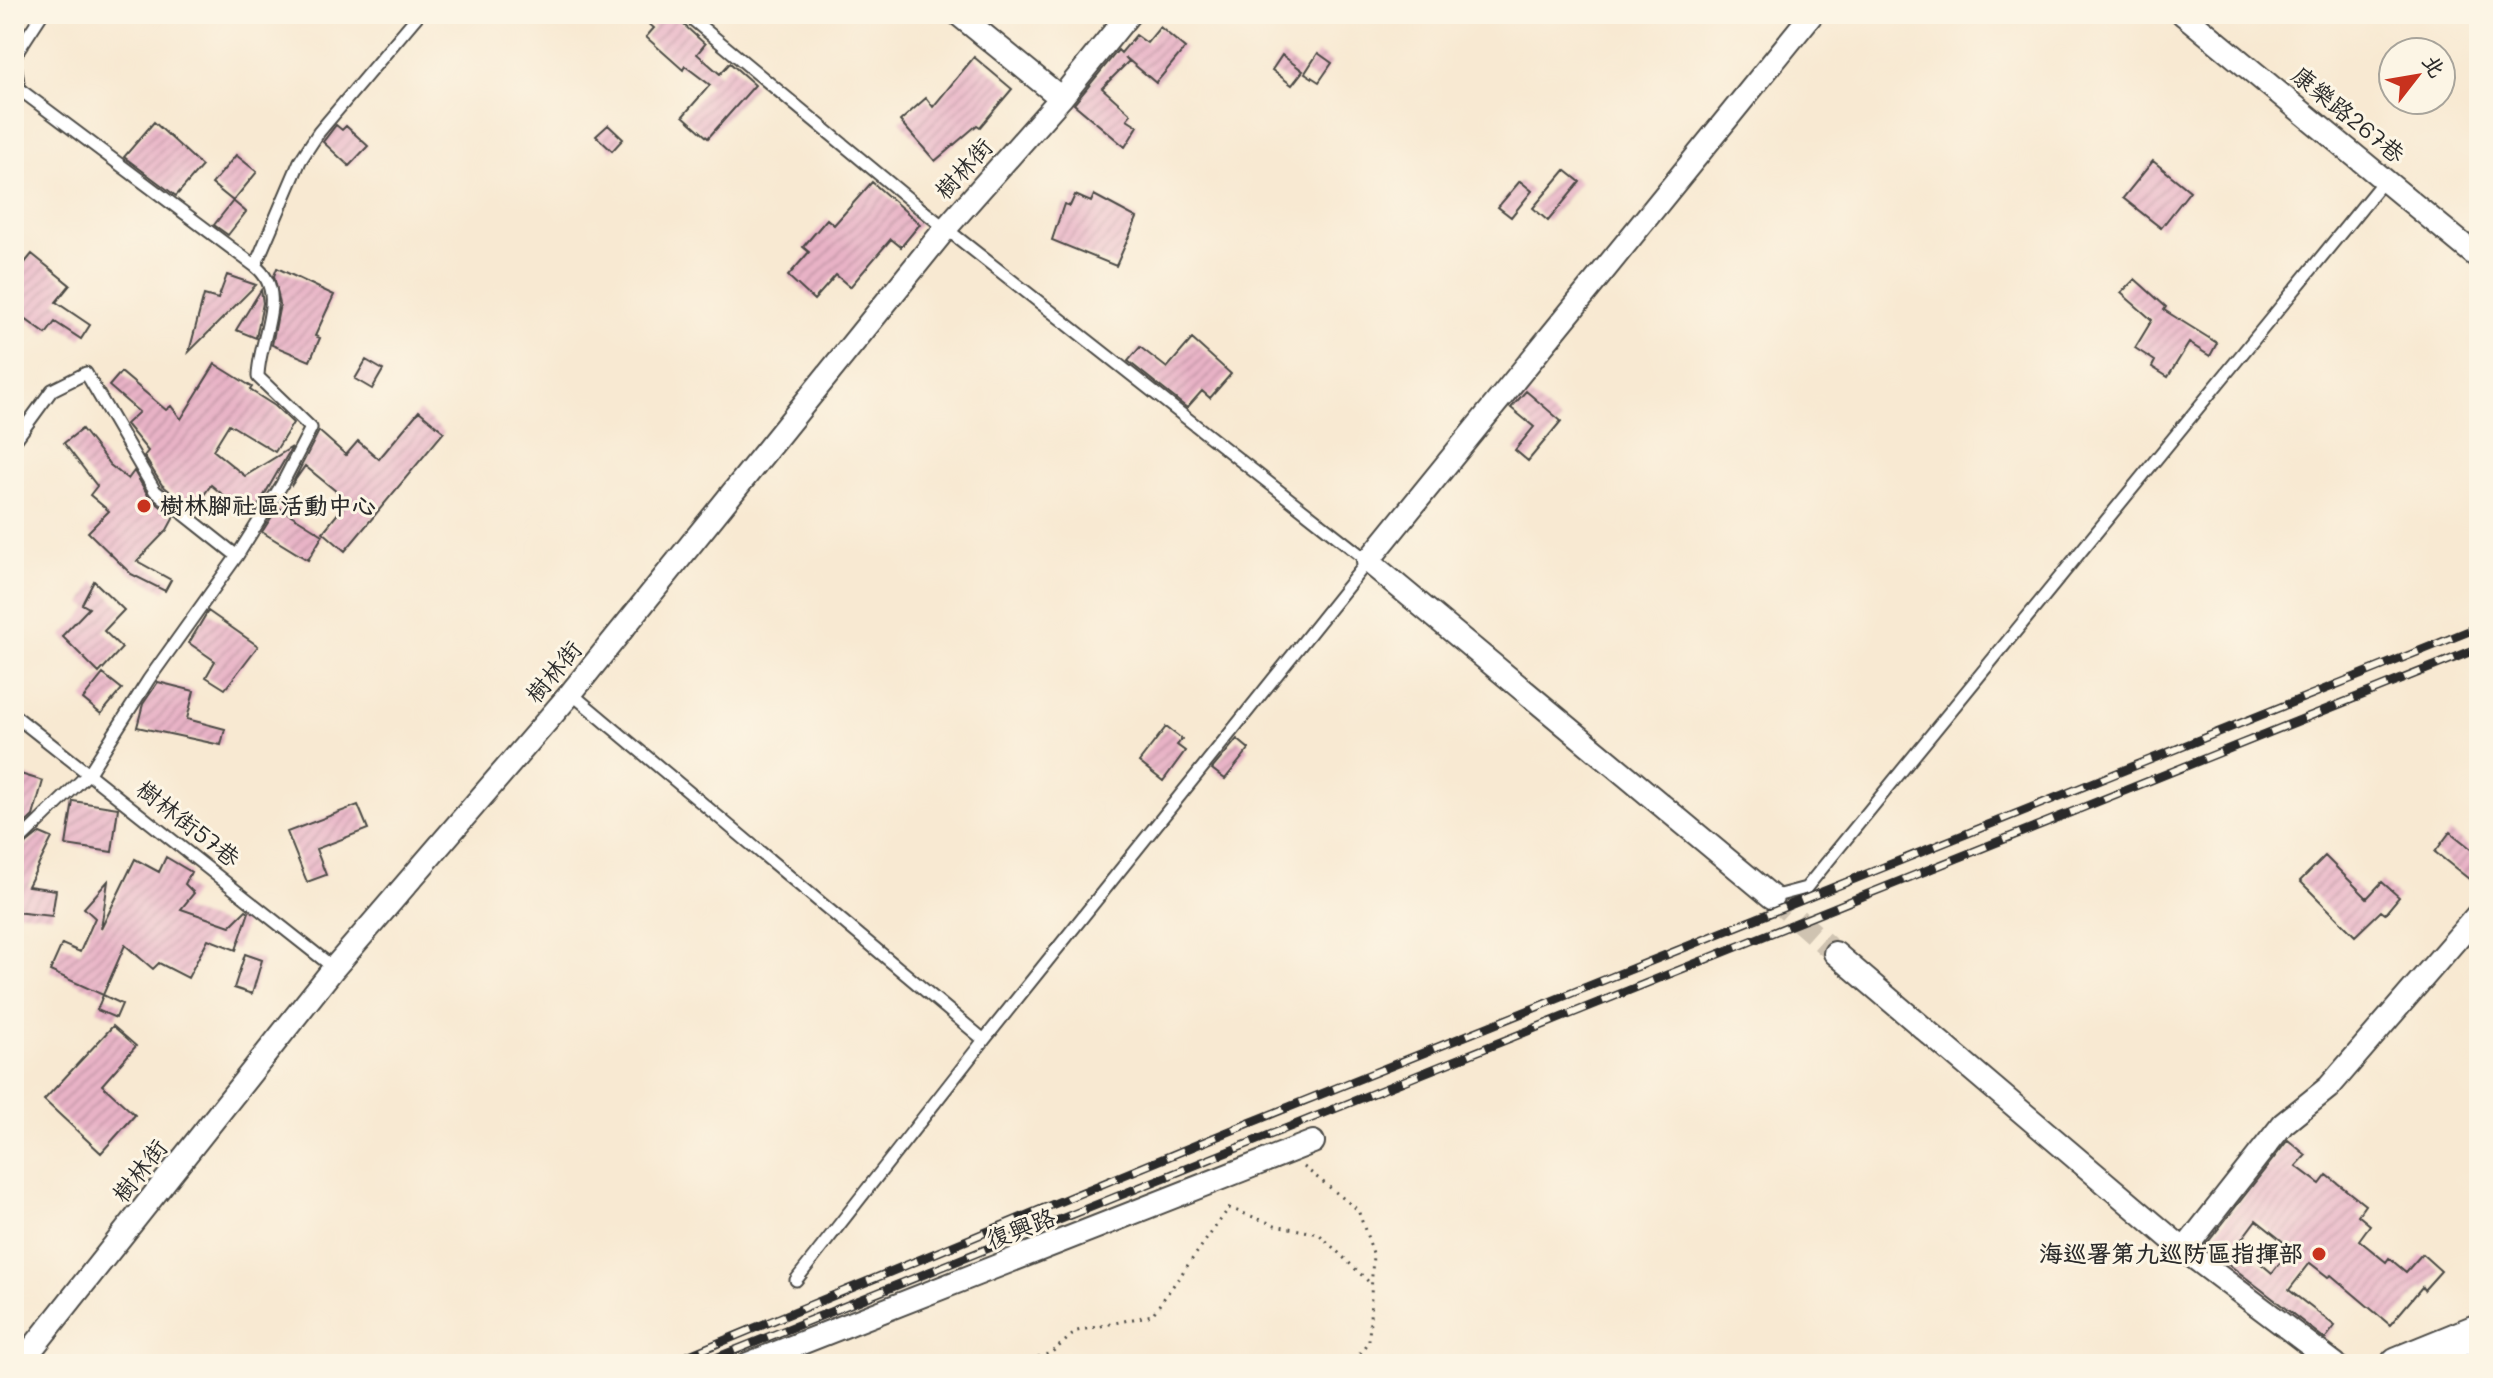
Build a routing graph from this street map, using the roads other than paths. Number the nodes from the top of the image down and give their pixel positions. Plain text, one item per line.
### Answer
1 (42, 14) edge
2 (419, 14) edge
3 (686, 14) edge
4 (958, 14) edge
5 (1129, 14) edge
6 (1812, 14) edge
7 (2183, 14) edge
8 (1061, 98) junction
9 (2385, 178) junction
10 (946, 228) junction
11 (2479, 258) edge
12 (255, 266) junction
13 (14, 442) edge
14 (237, 556) junction
15 (1368, 561) junction
16 (571, 693) junction
17 (14, 715) edge
18 (89, 773) junction
19 (14, 846) edge
20 (1772, 897) joint
21 (2479, 913) edge
22 (1835, 953) tunnel mouth
23 (334, 968) junction
24 (984, 1040) junction
25 (1313, 1142) dead end
26 (2184, 1250) junction
27 (796, 1280) dead end
28 (2479, 1331) edge
29 (20, 1364) edge
30 (748, 1364) edge
31 (2335, 1364) edge
32 (2398, 1364) edge

1 - 12 lane
2 - 12 lane
3 - 10 lane
4 - 8 street
5 - 8 street, 樹林街
6 - 15 street
7 - 9 street, 康樂路267巷
8 - 10 street, 樹林街
9 - 11 street, 康樂路267巷
9 - 20 lane
10 - 15 lane
10 - 16 street, 樹林街
12 - 14 lane
13 - 14 lane
14 - 18 lane
15 - 20 street
15 - 24 lane
16 - 23 street, 樹林街
16 - 24 lane
17 - 18 lane, 樹林街57巷
18 - 19 lane
18 - 23 lane, 樹林街57巷
21 - 26 street
22 - 26 street
23 - 29 street, 樹林街
24 - 27 lane
25 - 30 street, 復興路
26 - 31 street
28 - 32 main road

